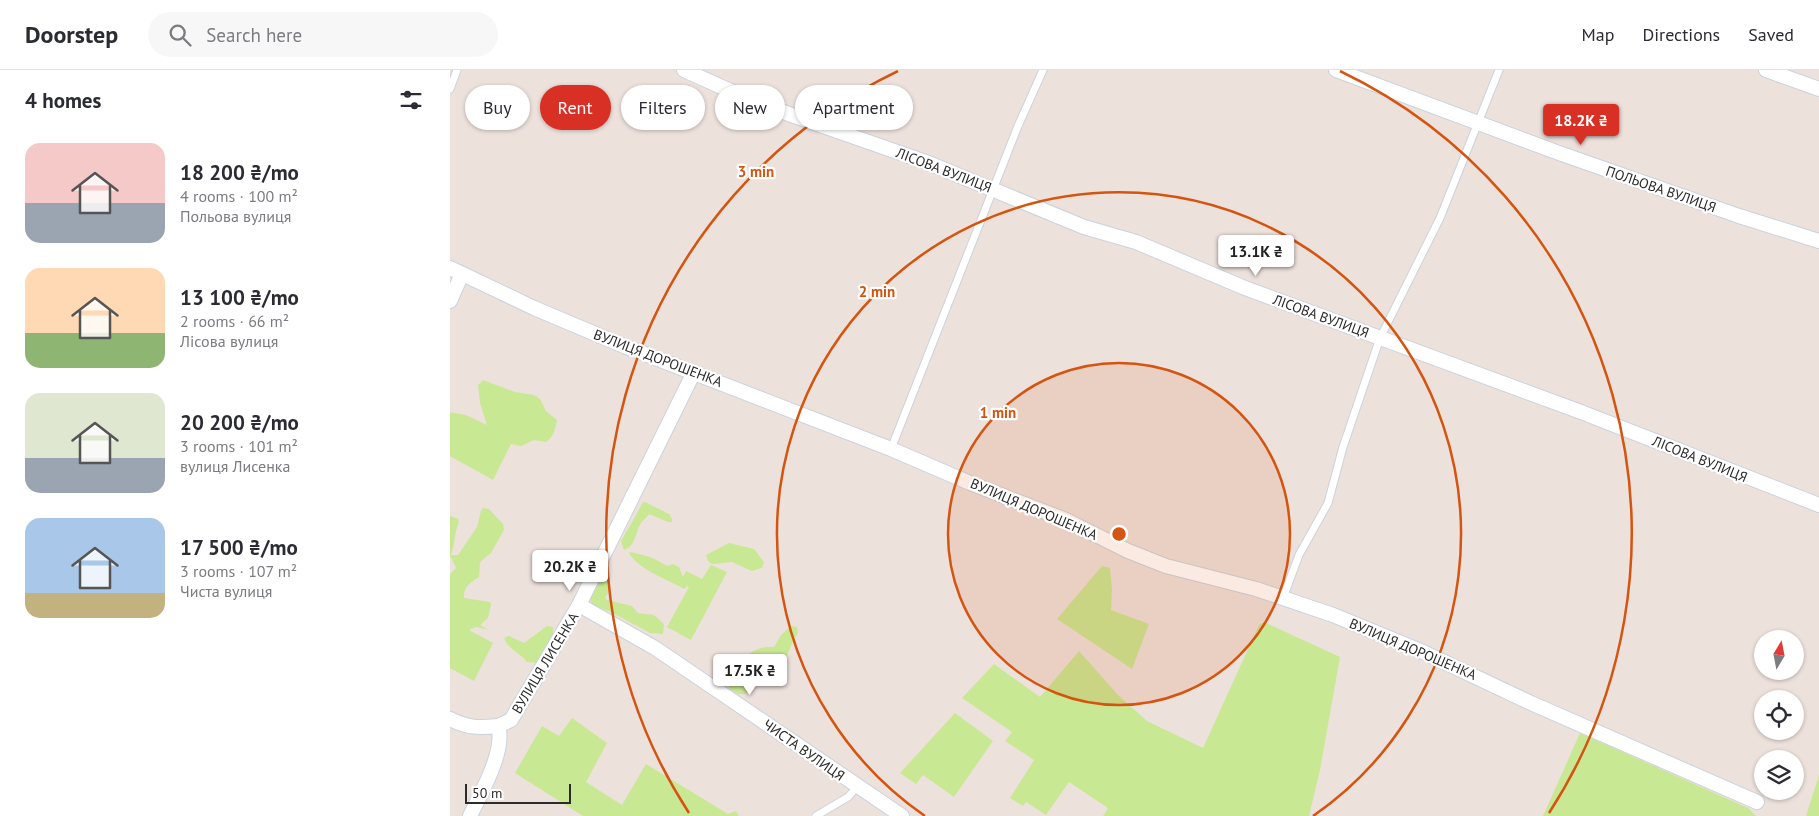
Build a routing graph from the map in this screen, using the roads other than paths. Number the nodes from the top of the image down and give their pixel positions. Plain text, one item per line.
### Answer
1 (457, 70) edge
2 (684, 70) edge
3 (1043, 70) edge
4 (1336, 70) edge
5 (1499, 70) edge
6 (1766, 70) edge
7 (450, 89) edge
8 (1819, 89) edge
9 (1478, 124) junction
10 (994, 189) junction
11 (1819, 241) edge
12 (456, 271) edge
13 (450, 302) edge
14 (1380, 338) junction
15 (694, 372) junction
16 (890, 449) junction
17 (1819, 505) edge
18 (1283, 598) junction
19 (579, 605) junction
20 (450, 719) edge
21 (498, 726) junction
22 (857, 787) junction
23 (1757, 802) dead end
24 (470, 816) edge
25 (816, 816) edge
26 (902, 816) edge

1 - 7 lane
2 - 10 street, ЛІСОВА ВУЛИЦЯ
3 - 10 lane
4 - 9 street, ПОЛЬОВА ВУЛИЦЯ
5 - 9 lane
6 - 8 street
9 - 11 street, ПОЛЬОВА ВУЛИЦЯ
9 - 14 lane
10 - 14 street, ЛІСОВА ВУЛИЦЯ
10 - 16 lane
12 - 13 street
12 - 15 street, ВУЛИЦЯ ДОРОШЕНКА
14 - 17 street, ЛІСОВА ВУЛИЦЯ
14 - 18 lane
15 - 16 street, ВУЛИЦЯ ДОРОШЕНКА
15 - 19 street, ВУЛИЦЯ ЛИСЕНКА
16 - 18 street, ВУЛИЦЯ ДОРОШЕНКА
18 - 23 street, ВУЛИЦЯ ДОРОШЕНКА
19 - 21 street, ВУЛИЦЯ ЛИСЕНКА
19 - 22 street, ЧИСТА ВУЛИЦЯ
20 - 21 street
21 - 24 street, ВУЛИЦЯ ЛИСЕНКА
22 - 25 lane
22 - 26 street, ЧИСТА ВУЛИЦЯ

